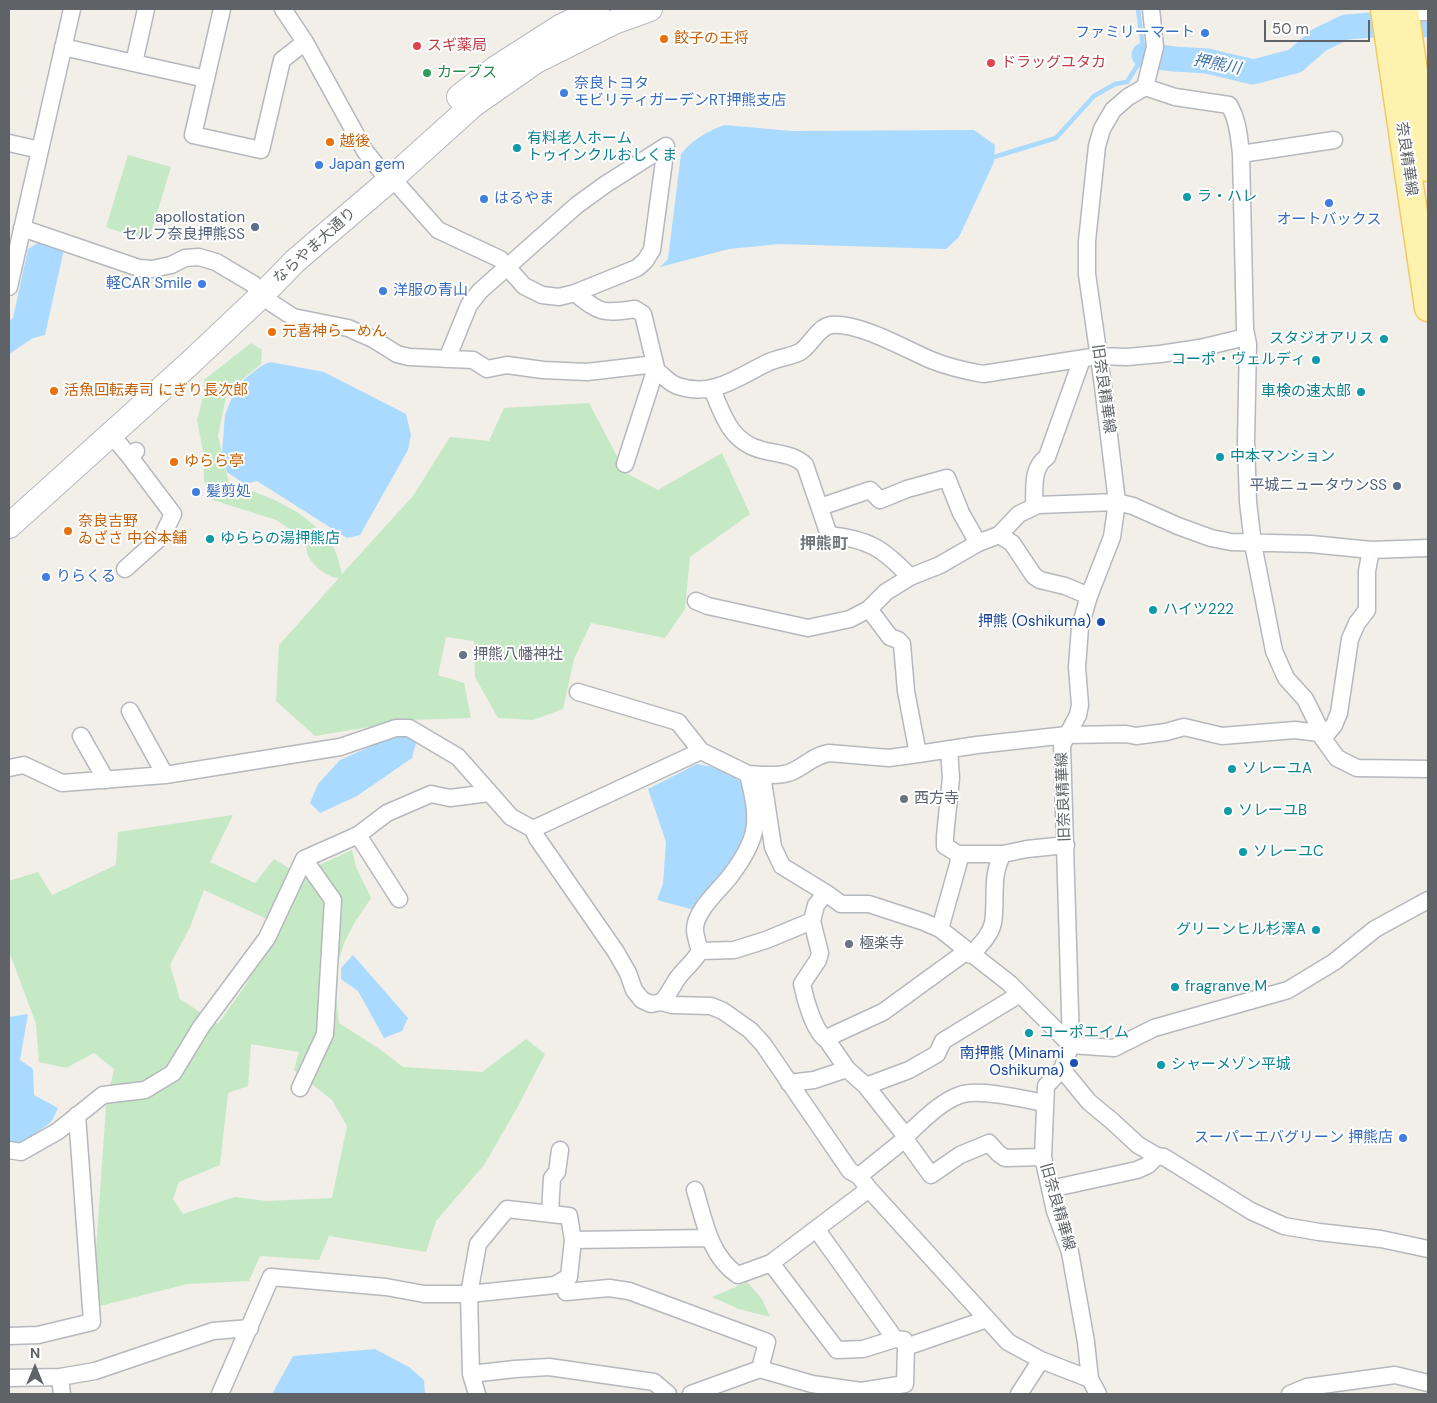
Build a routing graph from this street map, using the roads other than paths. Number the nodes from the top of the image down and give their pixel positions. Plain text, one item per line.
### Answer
1 (72, 9) edge
2 (146, 9) edge
3 (222, 9) edge
4 (283, 9) edge
5 (597, 9) edge
6 (650, 9) edge
7 (1150, 9) edge
8 (1402, 20) edge
9 (305, 42) junction
10 (63, 47) junction
11 (134, 63) junction
12 (206, 80) junction
13 (1145, 87) junction
14 (1334, 140) dead end
15 (9, 144) edge
16 (40, 150) junction
17 (1240, 154) junction
18 (1428, 168) edge
19 (387, 174) junction
20 (22, 228) junction
21 (507, 266) junction
22 (9, 287) edge
23 (257, 290) junction
24 (575, 293) junction
25 (1428, 308) edge
26 (1246, 337) junction
27 (1098, 356) junction
28 (448, 359) junction
29 (1082, 360) junction
30 (656, 368) junction
31 (712, 389) junction
32 (110, 433) junction
33 (625, 464) dead end
34 (1117, 502) junction
35 (9, 503) edge
36 (820, 507) junction
37 (1034, 507) junction
38 (9, 526) edge
39 (999, 535) junction
40 (978, 543) junction
41 (1253, 544) junction
42 (1428, 548) edge
43 (1371, 550) junction
44 (126, 570) dead end
45 (910, 577) junction
46 (1089, 596) junction
47 (696, 601) dead end
48 (869, 608) junction
49 (578, 692) dead end
50 (130, 711) dead end
51 (1067, 735) junction
52 (81, 736) dead end
53 (1321, 736) junction
54 (949, 749) junction
55 (701, 751) junction
56 (918, 754) junction
57 (9, 768) edge
58 (1428, 769) edge
59 (755, 774) junction
60 (164, 776) junction
61 (106, 780) junction
62 (489, 793) junction
63 (533, 829) junction
64 (358, 835) junction
65 (1066, 845) junction
66 (958, 854) junction
67 (1003, 854) junction
68 (304, 859) junction
69 (826, 892) junction
70 (399, 899) dead end
71 (1428, 900) edge
72 (812, 921) junction
73 (940, 930) junction
74 (700, 952) junction
75 (969, 953) junction
76 (1020, 994) junction
77 (662, 1002) junction
78 (827, 1040) junction
79 (1071, 1045) junction
80 (1062, 1069) junction
81 (847, 1070) junction
82 (790, 1083) junction
83 (866, 1086) junction
84 (300, 1088) dead end
85 (1044, 1103) junction
86 (77, 1115) junction
87 (905, 1138) junction
88 (9, 1150) edge
89 (560, 1150) dead end
90 (1157, 1156) junction
91 (1042, 1158) junction
92 (864, 1182) junction
93 (1050, 1189) junction
94 (694, 1190) dead end
95 (550, 1214) junction
96 (817, 1230) junction
97 (709, 1238) junction
98 (574, 1240) junction
99 (1428, 1249) edge
100 (771, 1263) junction
101 (566, 1292) dead end
102 (469, 1294) junction
103 (987, 1319) junction
104 (250, 1328) junction
105 (9, 1336) edge
106 (900, 1343) junction
107 (1041, 1360) junction
108 (760, 1369) junction
109 (471, 1374) junction
110 (60, 1377) junction
111 (9, 1378) edge
112 (1090, 1379) junction
113 (1428, 1383) edge
114 (1308, 1391) edge
115 (62, 1394) edge
116 (220, 1394) edge
117 (477, 1394) edge
118 (668, 1394) edge
119 (691, 1394) edge
120 (1019, 1394) edge
121 (1098, 1394) edge
122 (1290, 1394) edge

1 - 10 street
2 - 11 street
3 - 12 street
4 - 9 street
5 - 19 street, ならやま大通り
6 - 19 street, ならやま大通り
7 - 13 street
8 - 18 main road, 奈良精華線
8 - 25 main road, 奈良精華線
9 - 12 street
9 - 19 street
10 - 11 street
10 - 16 street
11 - 12 street
13 - 17 street
13 - 27 street, 旧奈良精華線
14 - 17 street
15 - 16 street
16 - 20 street
17 - 26 street
19 - 21 street
19 - 23 street, ならやま大通り
20 - 22 street
20 - 23 street
21 - 24 street
21 - 24 street
21 - 28 street
23 - 28 street
23 - 32 street, ならやま大通り
23 - 35 street, ならやま大通り
24 - 30 street
26 - 27 street
26 - 41 street
27 - 29 street
27 - 34 street, 旧奈良精華線
28 - 30 street
29 - 31 street
29 - 37 street
30 - 31 street
30 - 33 street
31 - 36 street
32 - 38 street, ならやま大通り
32 - 44 street
34 - 37 street
34 - 41 street
34 - 46 street, 旧奈良精華線
36 - 40 street
36 - 45 street
37 - 39 street
39 - 40 street
39 - 46 street
40 - 45 street
41 - 43 street
41 - 53 street
42 - 43 street
43 - 53 street
45 - 48 street
46 - 51 street, 旧奈良精華線
47 - 48 street
48 - 56 street
49 - 55 street
50 - 60 street
51 - 53 street
51 - 54 street
51 - 65 street, 旧奈良精華線
52 - 61 street
53 - 58 street
54 - 56 street
54 - 66 street
55 - 59 street
55 - 63 street
56 - 59 street
57 - 61 street
59 - 69 street
59 - 74 street
60 - 61 street
60 - 62 street
62 - 63 street
62 - 64 street
63 - 77 street
64 - 68 street
64 - 70 street
65 - 67 street
65 - 79 street, 旧奈良精華線
66 - 67 street
66 - 73 street
67 - 75 street
68 - 84 street
68 - 86 street
69 - 72 street
69 - 73 street
71 - 79 street
72 - 74 street
72 - 78 street
73 - 75 street
74 - 77 street
75 - 76 street
75 - 78 street
76 - 79 street
76 - 83 street
77 - 82 street
78 - 81 street
79 - 80 street, 旧奈良精華線
80 - 85 street, 旧奈良精華線
80 - 90 street
81 - 82 street
81 - 83 street
82 - 92 street
83 - 87 street
85 - 87 street
85 - 91 street, 旧奈良精華線
86 - 88 street
86 - 105 street
87 - 91 street
87 - 92 street
89 - 95 street
90 - 93 street
90 - 99 street
91 - 93 street, 旧奈良精華線
92 - 96 street
92 - 103 street
93 - 112 street, 旧奈良精華線
94 - 97 street
95 - 98 street
95 - 102 street
96 - 100 street
96 - 106 street
97 - 98 street
97 - 100 street
98 - 102 street
100 - 106 street
101 - 108 street
102 - 104 street
102 - 109 street
103 - 106 street
103 - 107 street
104 - 110 street
104 - 116 street
106 - 108 street
107 - 112 street
107 - 120 street
108 - 119 street
109 - 117 street
109 - 118 street
110 - 111 street
110 - 115 street
112 - 121 street, 旧奈良精華線
113 - 114 street
114 - 122 street

